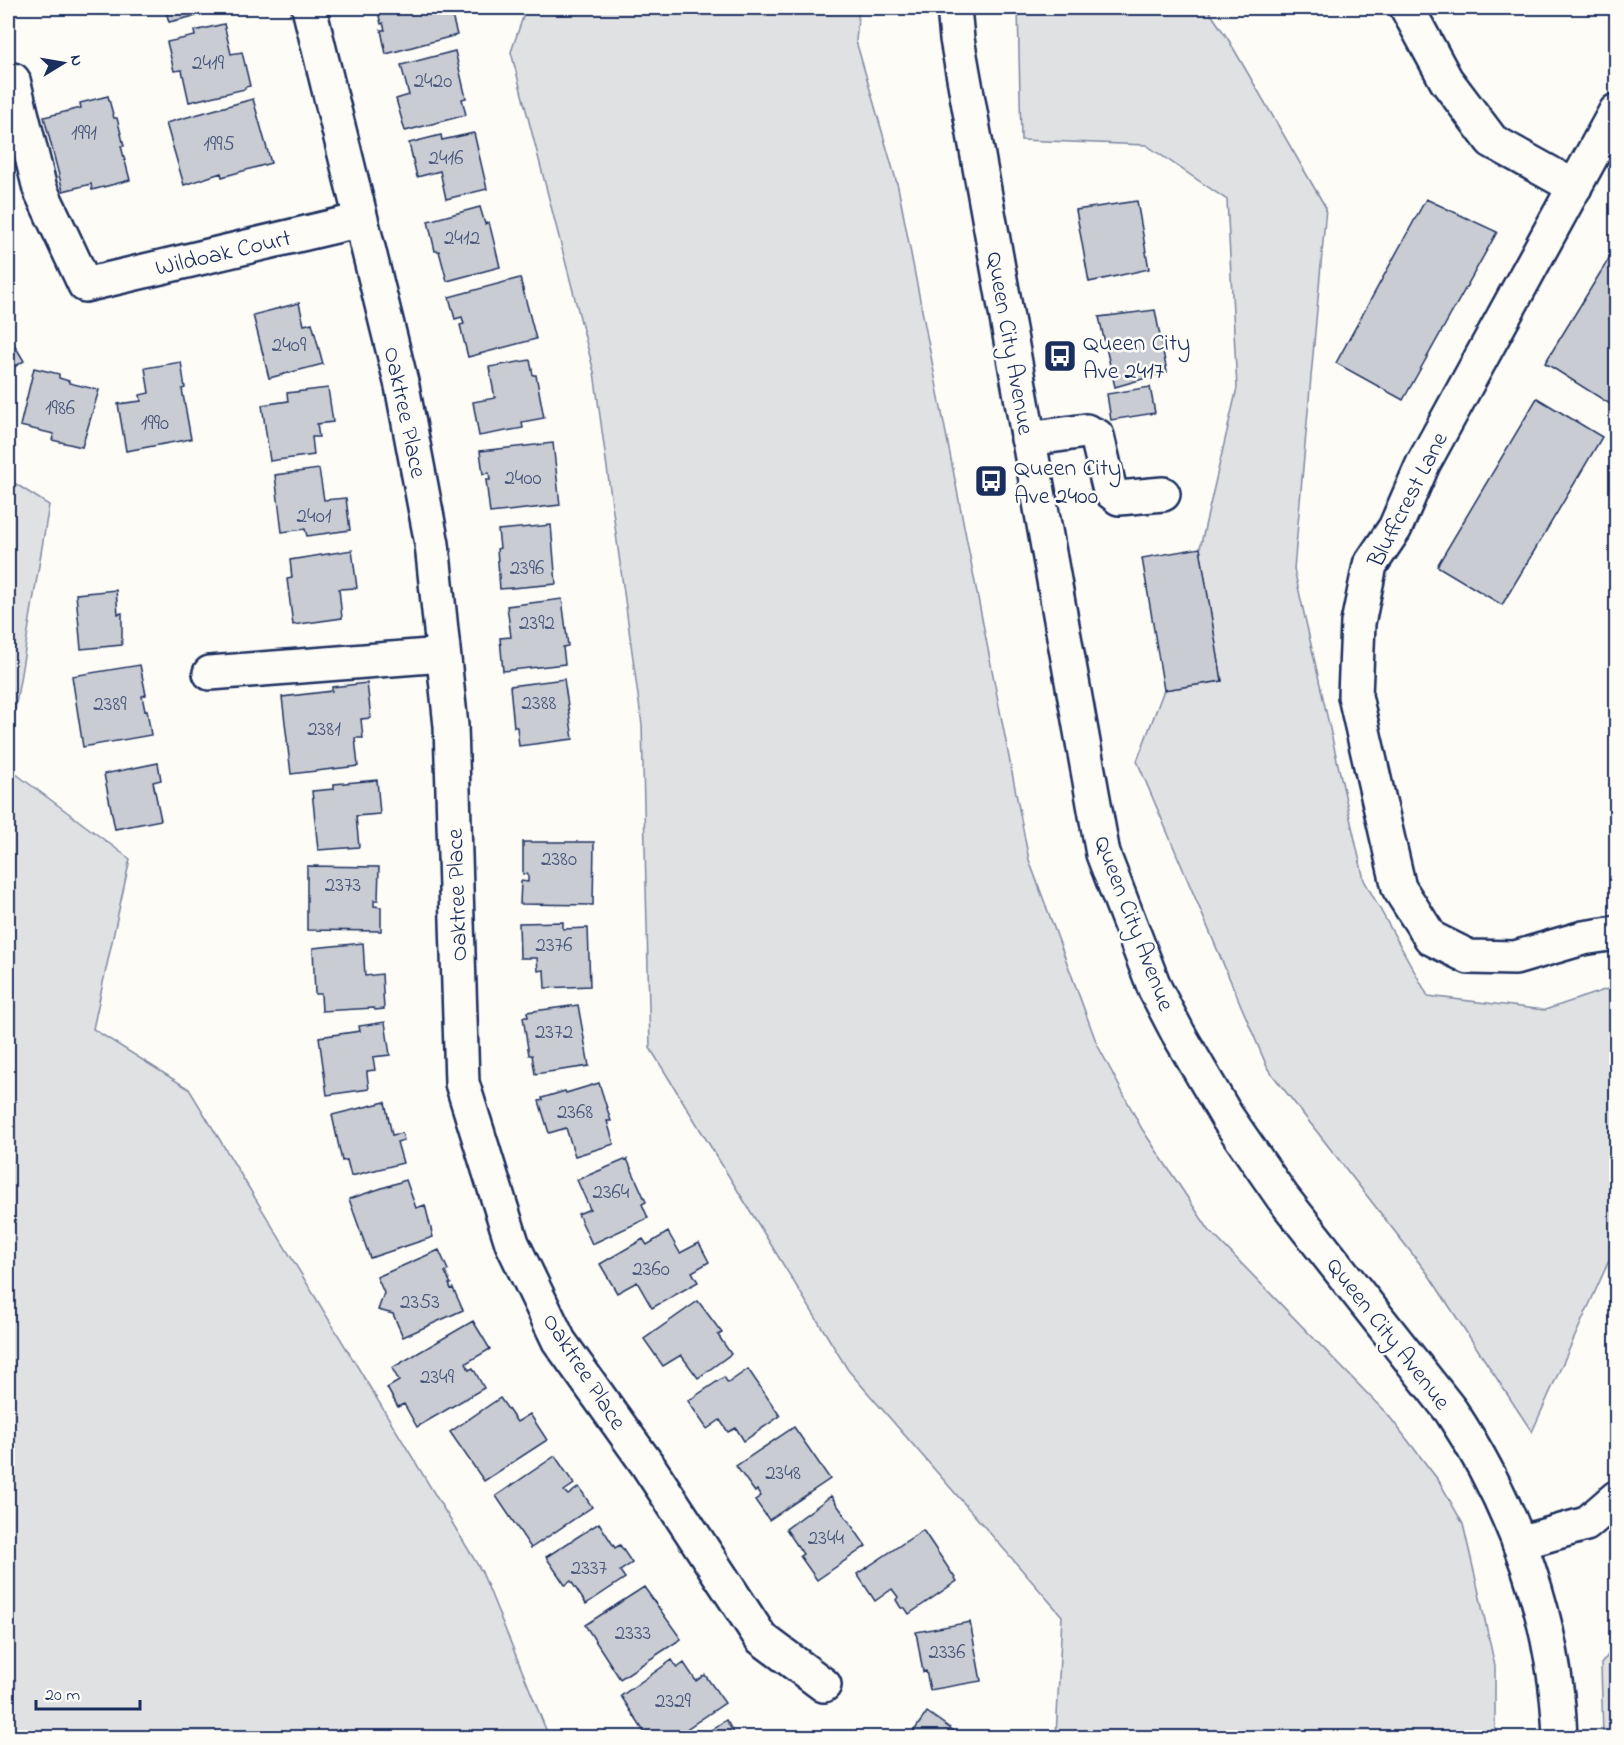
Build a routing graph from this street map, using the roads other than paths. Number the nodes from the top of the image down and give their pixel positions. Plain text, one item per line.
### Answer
1 (309, 8) edge
2 (954, 8) edge
3 (1407, 8) edge
4 (13, 80) dead end
5 (1617, 111) edge
6 (1575, 187) junction
7 (361, 220) junction
8 (1028, 439) junction
9 (1163, 494) dead end
10 (443, 655) junction
11 (210, 673) dead end
12 (1617, 933) edge
13 (1617, 1498) edge
14 (1520, 1543) junction
15 (824, 1685) dead end
16 (1560, 1737) edge

1 - 7 street, Oaktree Place
2 - 8 street, Queen City Avenue
3 - 6 street
4 - 7 street, Wildoak Court
5 - 6 street, Bluffcrest Lane
6 - 12 street, Bluffcrest Lane
7 - 10 street, Oaktree Place
8 - 9 street
8 - 14 street, Queen City Avenue
10 - 11 street
10 - 15 street, Oaktree Place
13 - 14 street
14 - 16 street, Queen City Avenue

